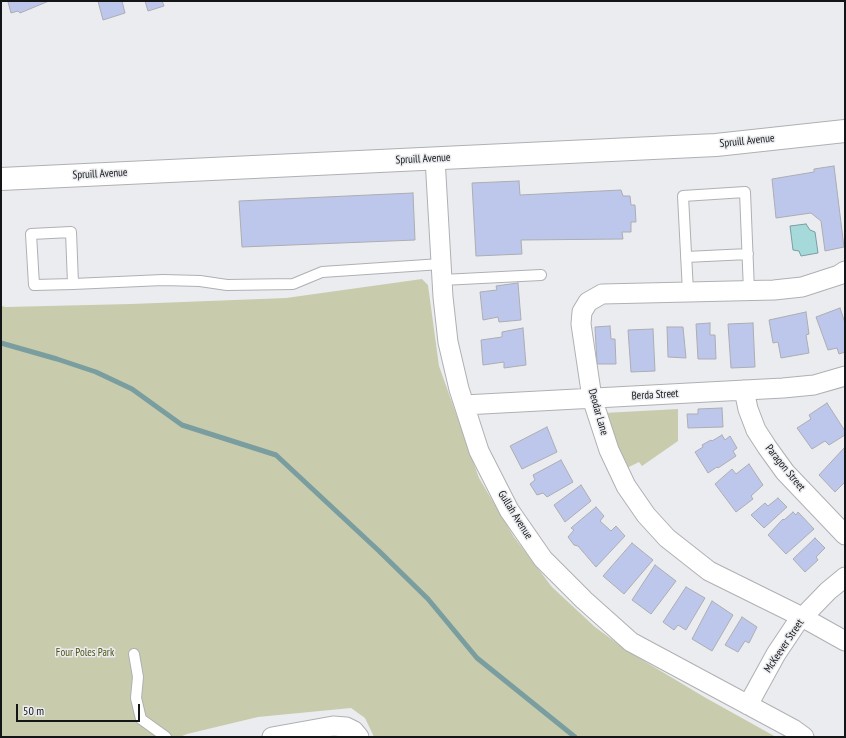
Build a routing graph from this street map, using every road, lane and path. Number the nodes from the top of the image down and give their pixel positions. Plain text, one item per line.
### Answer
1 (845, 131) edge
2 (435, 158) junction
3 (1, 179) edge
4 (748, 254) junction
5 (686, 257) junction
6 (845, 271) edge
7 (441, 272) junction
8 (540, 275) dead end
9 (73, 284) junction
10 (749, 291) junction
11 (688, 292) junction
12 (845, 376) edge
13 (744, 390) junction
14 (592, 398) junction
15 (464, 405) junction
16 (845, 535) edge
17 (845, 578) edge
18 (802, 617) junction
19 (845, 641) edge
20 (134, 654) dead end
21 (748, 705) junction
22 (356, 734) edge
23 (166, 737) edge
24 (272, 737) edge
25 (804, 737) edge

1 - 2 street, Spruill Avenue
2 - 3 street, Spruill Avenue
2 - 7 street, Gullah Avenue
4 - 5 lane
4 - 5 lane
4 - 10 lane
5 - 11 lane
6 - 10 street, Deodar Lane
7 - 8 lane
7 - 9 lane
7 - 15 street, Gullah Avenue
9 - 9 lane
10 - 11 street, Deodar Lane
11 - 14 street, Deodar Lane
12 - 13 street, Berda Street
13 - 14 street, Berda Street
13 - 16 street, Paragon Street
14 - 15 street, Berda Street
14 - 18 street, Deodar Lane
15 - 21 street, Gullah Avenue
17 - 18 street, McKeever Street
18 - 19 street, Deodar Lane
18 - 21 street, McKeever Street
20 - 23 lane
21 - 25 street, Gullah Avenue
22 - 24 street

